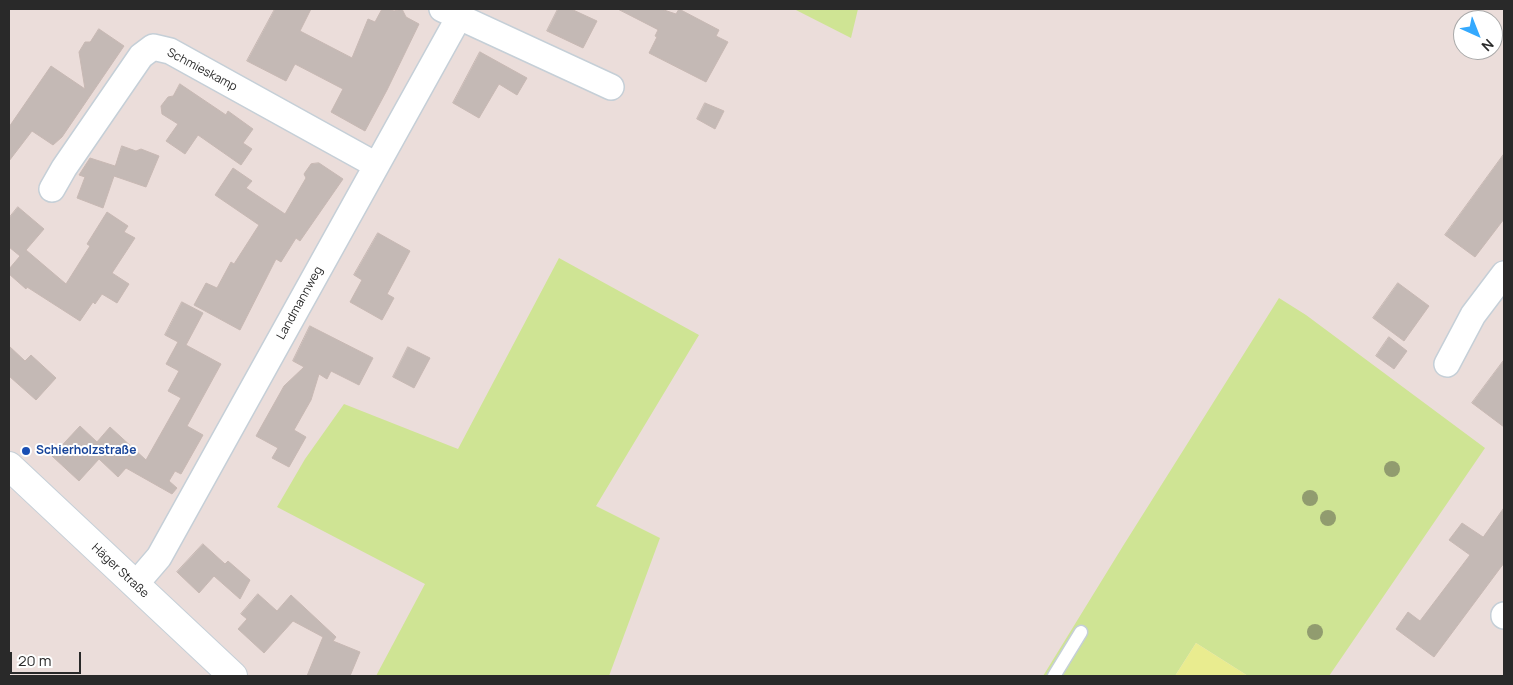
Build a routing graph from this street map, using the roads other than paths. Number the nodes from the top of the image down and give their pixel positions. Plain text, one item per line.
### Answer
1 (450, 13) edge
2 (611, 87) dead end
3 (376, 165) junction
4 (52, 189) dead end
5 (1504, 274) edge
6 (1447, 364) dead end
7 (9, 466) edge
8 (135, 585) junction
9 (1081, 632) dead end
10 (233, 676) edge
11 (1054, 676) edge

1 - 2 street, Landmannweg
1 - 3 street, Landmannweg
3 - 4 street, Schmieskamp
3 - 8 street, Landmannweg
5 - 6 street
7 - 8 main road, Häger Straße
8 - 10 main road, Häger Straße
9 - 11 lane

